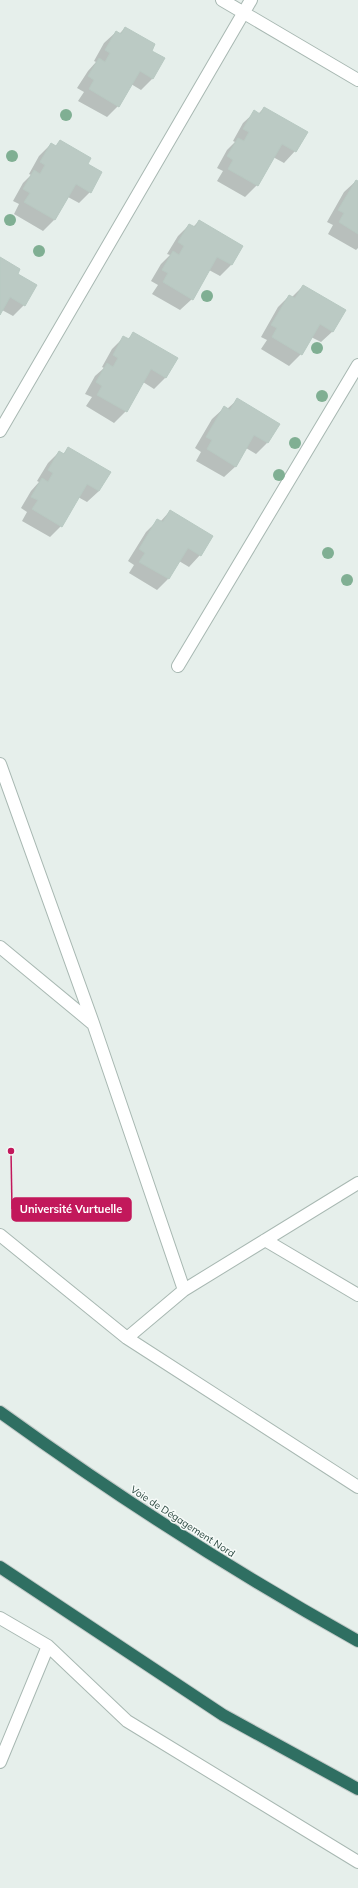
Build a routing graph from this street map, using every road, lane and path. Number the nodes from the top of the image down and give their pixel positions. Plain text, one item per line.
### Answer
1 (222, 0) edge
2 (251, 0) edge
3 (244, 12) junction
4 (358, 80) edge
5 (358, 365) edge
6 (0, 431) edge
7 (178, 666) dead end
8 (0, 764) edge
9 (0, 947) edge
10 (93, 1023) junction
11 (358, 1183) edge
12 (0, 1235) edge
13 (265, 1240) junction
14 (184, 1290) junction
15 (358, 1295) edge
16 (127, 1338) junction
17 (0, 1412) edge
18 (358, 1487) edge
19 (0, 1567) edge
20 (0, 1618) edge
21 (358, 1641) edge
22 (48, 1646) junction
23 (0, 1762) edge
24 (358, 1789) edge
25 (358, 1862) edge

1 - 3 street
2 - 3 street
3 - 4 street
3 - 6 street
5 - 7 street
8 - 10 street
9 - 10 street
10 - 14 street
11 - 13 street
12 - 16 street
13 - 14 street
13 - 15 street
14 - 16 street
16 - 18 street
17 - 21 highway, Voie de Dégagement Nord
19 - 24 highway
20 - 22 street
22 - 23 street
22 - 25 street

